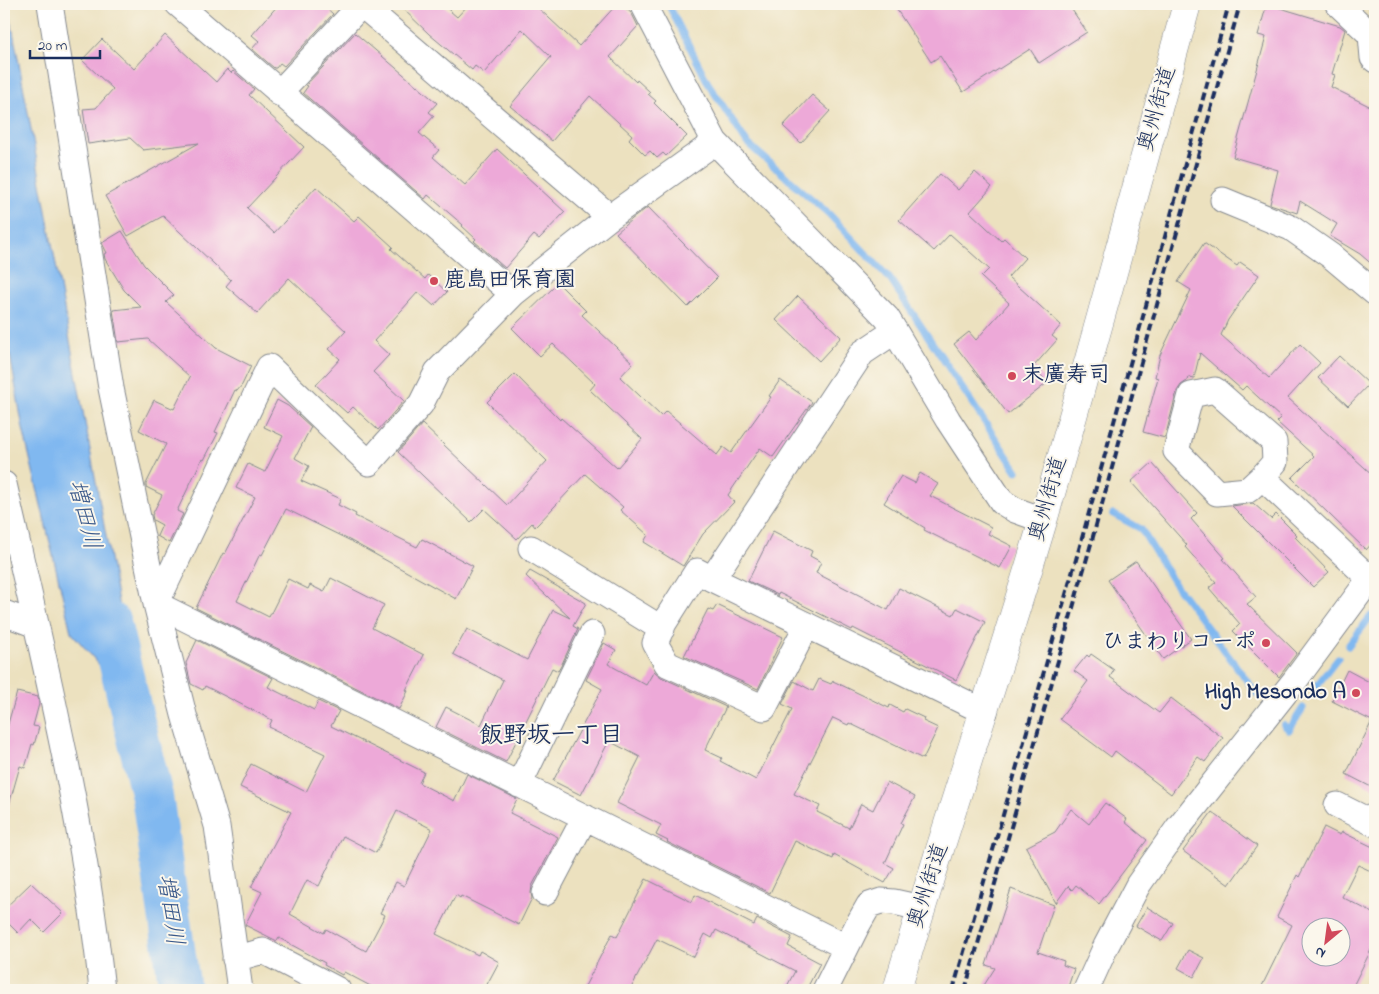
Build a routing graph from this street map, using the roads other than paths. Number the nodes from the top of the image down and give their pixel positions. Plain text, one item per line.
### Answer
1 (50, 4) edge
2 (178, 4) edge
3 (362, 4) edge
4 (643, 4) edge
5 (1187, 4) edge
6 (1338, 4) edge
7 (1375, 60) edge
8 (279, 93) junction
9 (715, 142) junction
10 (1223, 200) dead end
11 (610, 217) junction
12 (513, 294) junction
13 (1375, 294) edge
14 (895, 331) junction
15 (1262, 477) dead end
16 (4, 484) edge
17 (1043, 520) junction
18 (531, 548) dead end
19 (712, 579) junction
20 (1370, 587) edge
21 (156, 604) junction
22 (4, 613) edge
23 (36, 625) junction
24 (806, 625) junction
25 (662, 628) junction
26 (592, 634) dead end
27 (985, 712) junction
28 (520, 784) junction
29 (1337, 805) dead end
30 (585, 817) junction
31 (1375, 824) edge
32 (546, 893) dead end
33 (921, 908) junction
34 (846, 947) junction
35 (235, 959) junction
36 (102, 990) edge
37 (240, 990) edge
38 (338, 990) edge
39 (825, 990) edge
40 (897, 990) edge
41 (1086, 990) edge

1 - 21 street
2 - 8 street
3 - 8 street
3 - 11 street
4 - 9 street
5 - 17 main road, 奥州街道
6 - 7 street
8 - 12 street
9 - 11 street
9 - 14 street
10 - 13 street
11 - 12 street
12 - 21 street
14 - 17 street
14 - 19 street
15 - 20 street
16 - 23 street
17 - 27 main road, 奥州街道
18 - 25 street
19 - 24 street
19 - 25 street
20 - 41 street
21 - 28 street
21 - 35 street
22 - 23 street
23 - 36 street
24 - 25 street
24 - 27 street
26 - 28 street
27 - 33 main road, 奥州街道
28 - 30 street
29 - 31 street
30 - 32 street
30 - 34 street
33 - 34 street
33 - 40 main road, 奥州街道
34 - 39 street
35 - 37 street
35 - 38 street

